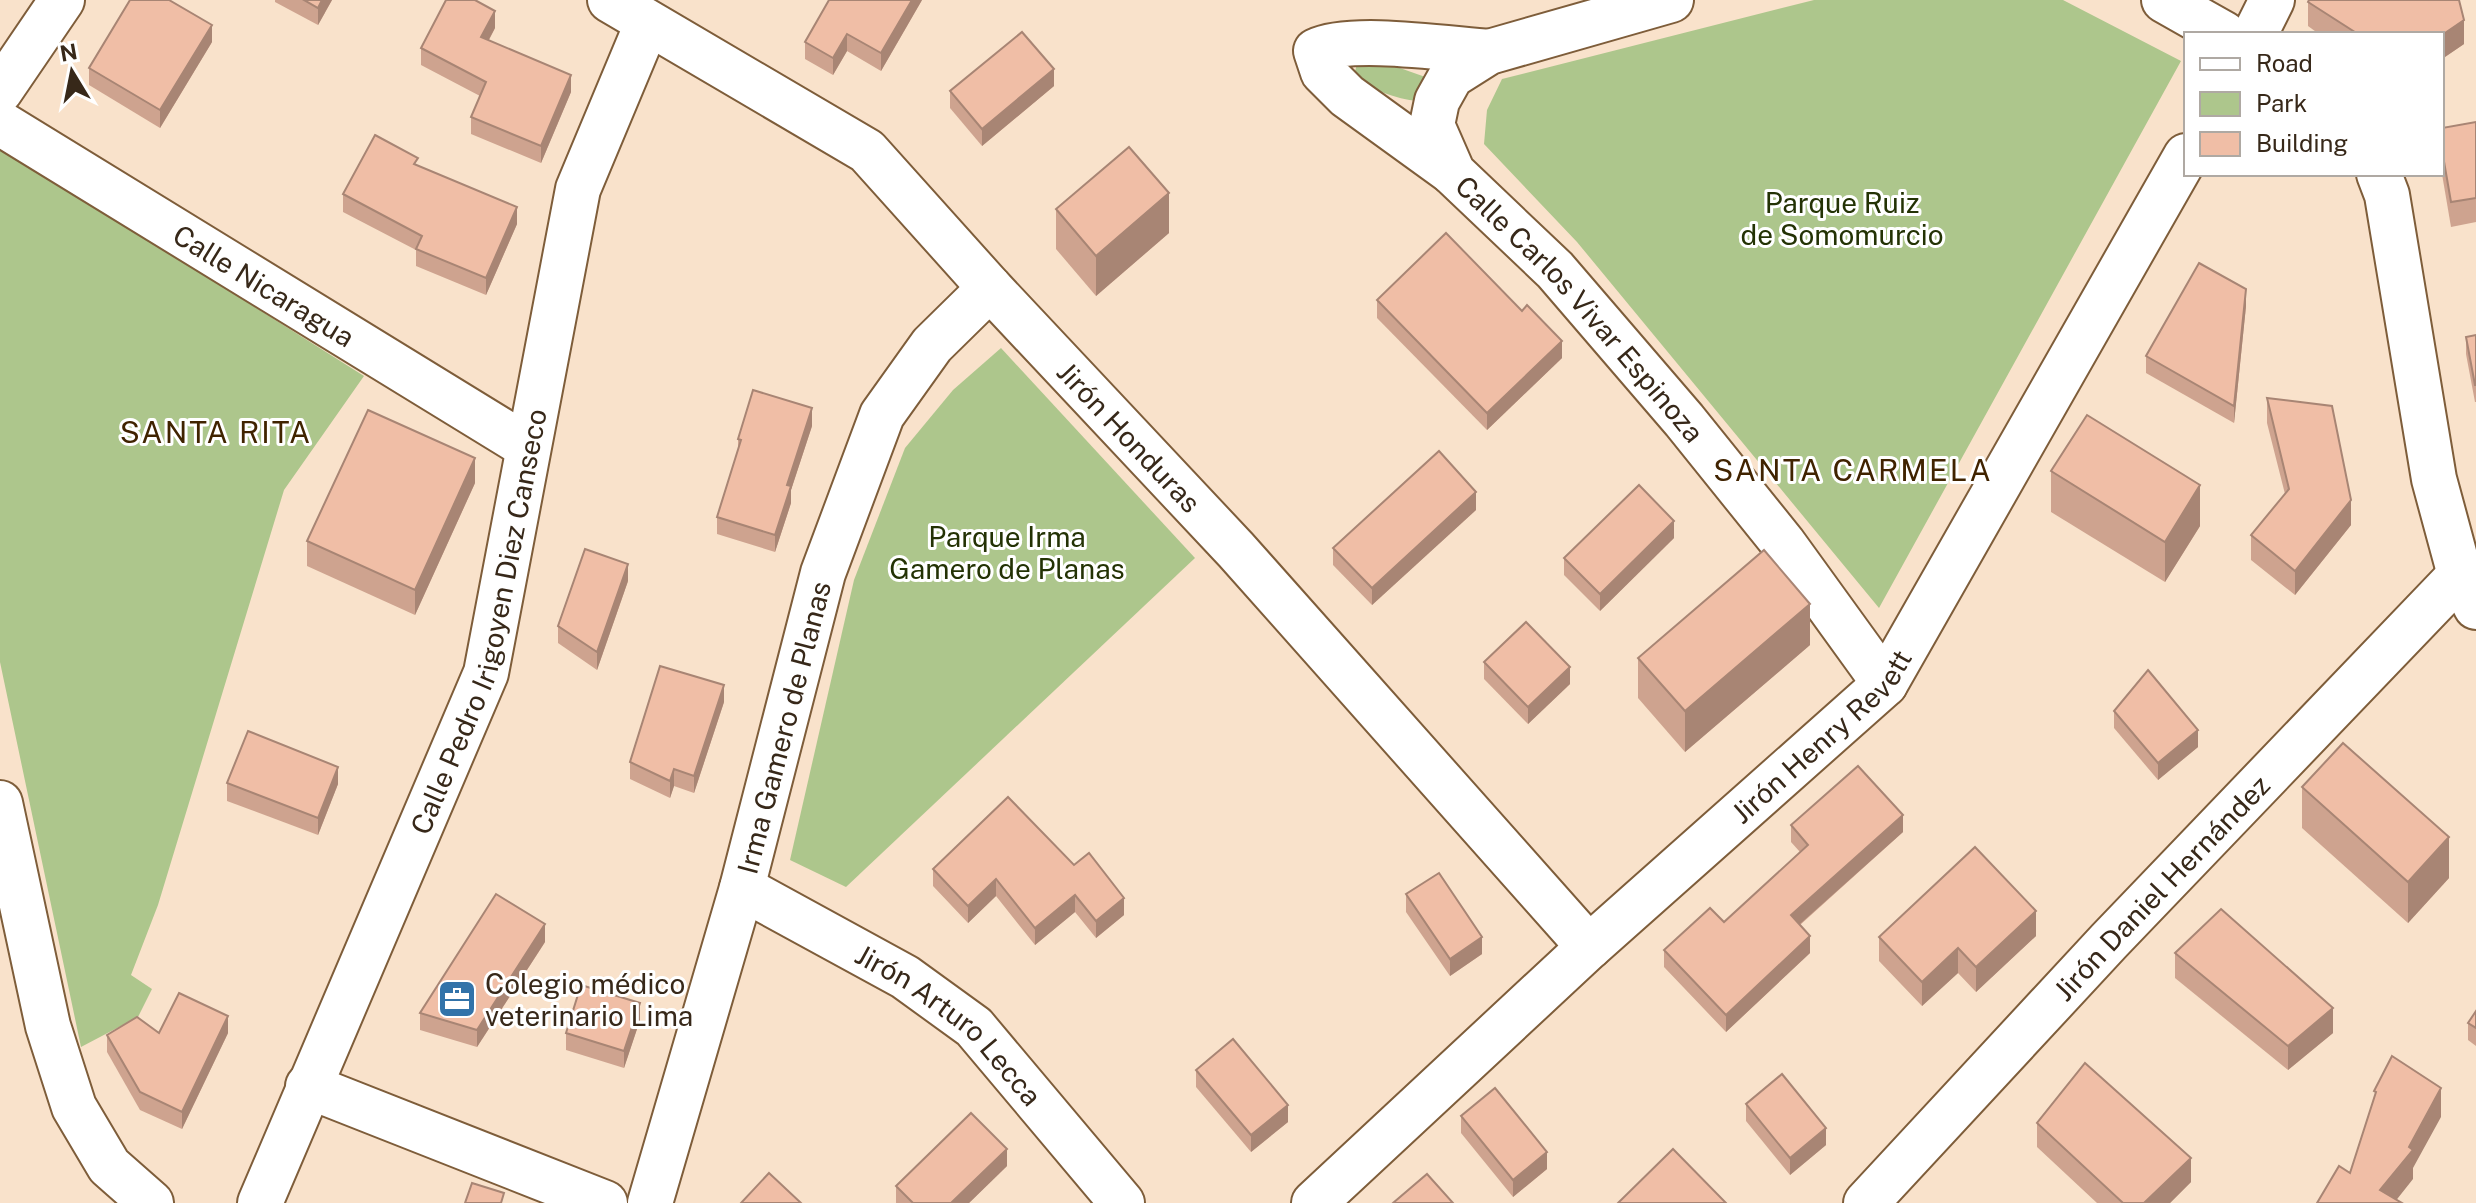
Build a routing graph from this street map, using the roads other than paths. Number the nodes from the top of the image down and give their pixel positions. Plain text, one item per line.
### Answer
1 (62, 0) edge
2 (610, 0) edge
3 (1671, 0) edge
4 (2164, 0) edge
5 (2272, 0) edge
6 (647, 24) junction
7 (2220, 32) edge
8 (2256, 32) edge
9 (1489, 52) junction
10 (0, 91) edge
11 (0, 123) edge
12 (2184, 160) edge
13 (1453, 173) junction
14 (2380, 176) edge
15 (990, 288) junction
16 (528, 447) junction
17 (2468, 591) edge
18 (1885, 684) junction
19 (0, 803) edge
20 (742, 888) junction
21 (1589, 947) junction
22 (308, 1086) junction
23 (151, 1203) edge
24 (260, 1203) edge
25 (605, 1203) edge
26 (650, 1203) edge
27 (1122, 1203) edge
28 (1314, 1203) edge
29 (1866, 1203) edge

1 - 10 street
2 - 6 street, Jirón Honduras
3 - 9 street
4 - 7 street
5 - 8 street
6 - 15 street, Jirón Honduras
6 - 16 street, Calle Pedro Irigoyen Diez Canseco
9 - 13 street, Calle Carlos Vivar Espinoza
9 - 13 street
11 - 16 street, Calle Nicaragua
12 - 18 street, Jirón Henry Revett
13 - 18 street, Calle Carlos Vivar Espinoza
14 - 17 street
15 - 20 street, Irma Gamero de Planas
15 - 21 street, Jirón Honduras
16 - 22 street, Calle Pedro Irigoyen Diez Canseco
17 - 29 street, Jirón Daniel Hernández
18 - 21 street, Jirón Henry Revett
19 - 23 street
20 - 26 street, Irma Gamero de Planas
20 - 27 street, Jirón Arturo Lecca
21 - 28 street, Jirón Henry Revett
22 - 24 street, Calle Pedro Irigoyen Diez Canseco
22 - 25 street

